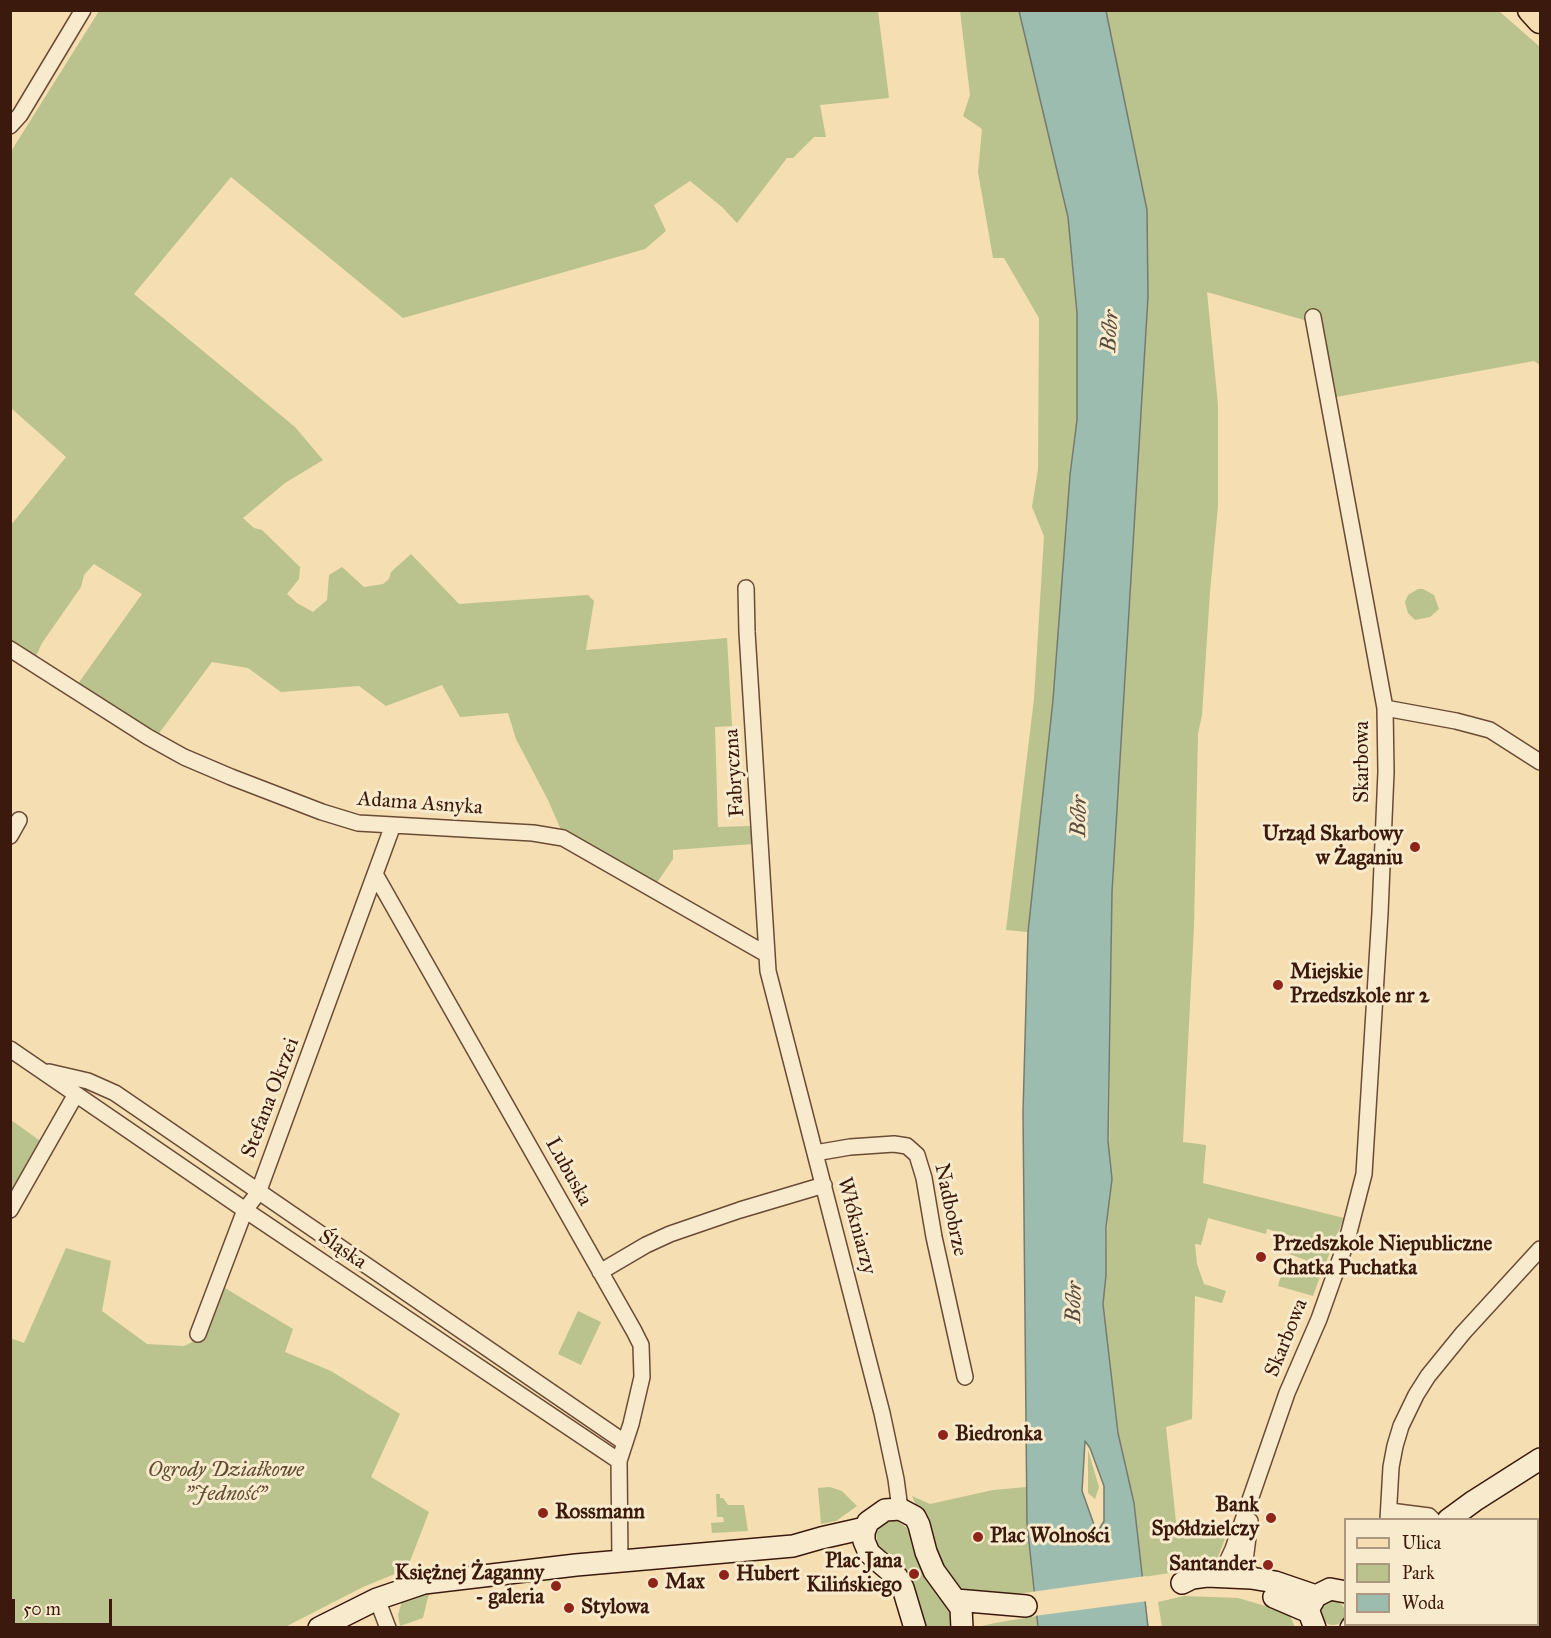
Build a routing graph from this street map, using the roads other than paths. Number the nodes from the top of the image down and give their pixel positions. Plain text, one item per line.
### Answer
1 (83, 10) edge
2 (1530, 10) edge
3 (1540, 21) edge
4 (10, 126) edge
5 (1313, 317) dead end
6 (746, 588) dead end
7 (10, 649) edge
8 (1384, 708) junction
9 (1540, 762) edge
10 (19, 820) dead end
11 (393, 825) junction
12 (10, 836) edge
13 (375, 874) junction
14 (766, 954) junction
15 (10, 1049) edge
16 (44, 1071) junction
17 (102, 1086) junction
18 (76, 1094) junction
19 (91, 1104) junction
20 (815, 1153) junction
21 (824, 1185) junction
22 (258, 1192) junction
23 (10, 1210) edge
24 (245, 1210) junction
25 (1540, 1249) edge
26 (600, 1272) junction
27 (198, 1334) dead end
28 (965, 1377) dead end
29 (624, 1442) junction
30 (1540, 1459) edge
31 (619, 1461) junction
32 (1256, 1482) junction
33 (900, 1509) junction
34 (1389, 1515) edge
35 (1431, 1518) edge
36 (1451, 1518) edge
37 (866, 1528) junction
38 (793, 1546) junction
39 (869, 1552) junction
40 (620, 1561) junction
41 (1221, 1575) junction
42 (1251, 1578) junction
43 (1344, 1592) edge
44 (377, 1599) junction
45 (1313, 1612) edge
46 (960, 1616) edge
47 (319, 1628) edge
48 (388, 1628) edge
49 (915, 1628) edge

1 - 4 street
2 - 3 main road
5 - 8 street, Skarbowa
6 - 14 street, Fabryczna
7 - 11 street, Adama Asnyka
8 - 9 street
8 - 32 street, Skarbowa
10 - 12 street
11 - 13 street
11 - 14 street, Adama Asnyka
13 - 22 street, Stefana Okrzei
13 - 26 street, Lubuska
14 - 20 street, Włókniarzy
15 - 16 street, Śląska
16 - 17 street, Śląska
16 - 18 street, Śląska
17 - 19 street
17 - 22 street, Śląska
18 - 19 street, Śląska
18 - 23 street
19 - 24 street, Śląska
20 - 21 street, Włókniarzy
20 - 28 street, Nadbobrze
21 - 26 street
21 - 33 street, Włókniarzy
22 - 24 street, Stefana Okrzei
22 - 29 street, Śląska
24 - 27 street, Stefana Okrzei
24 - 31 street, Śląska
25 - 34 street
26 - 29 street, Lubuska
29 - 31 street, Lubuska
30 - 36 main road
31 - 40 street, Lubuska
32 - 41 street, Skarbowa
32 - 42 street, Skarbowa
33 - 37 main road
33 - 46 main road
34 - 35 street
37 - 38 main road
37 - 39 main road
38 - 39 main road
38 - 40 main road
39 - 49 main road
40 - 44 main road
41 - 42 main road
41 - 45 main road
42 - 45 main road
43 - 45 main road
44 - 47 main road
44 - 48 street

